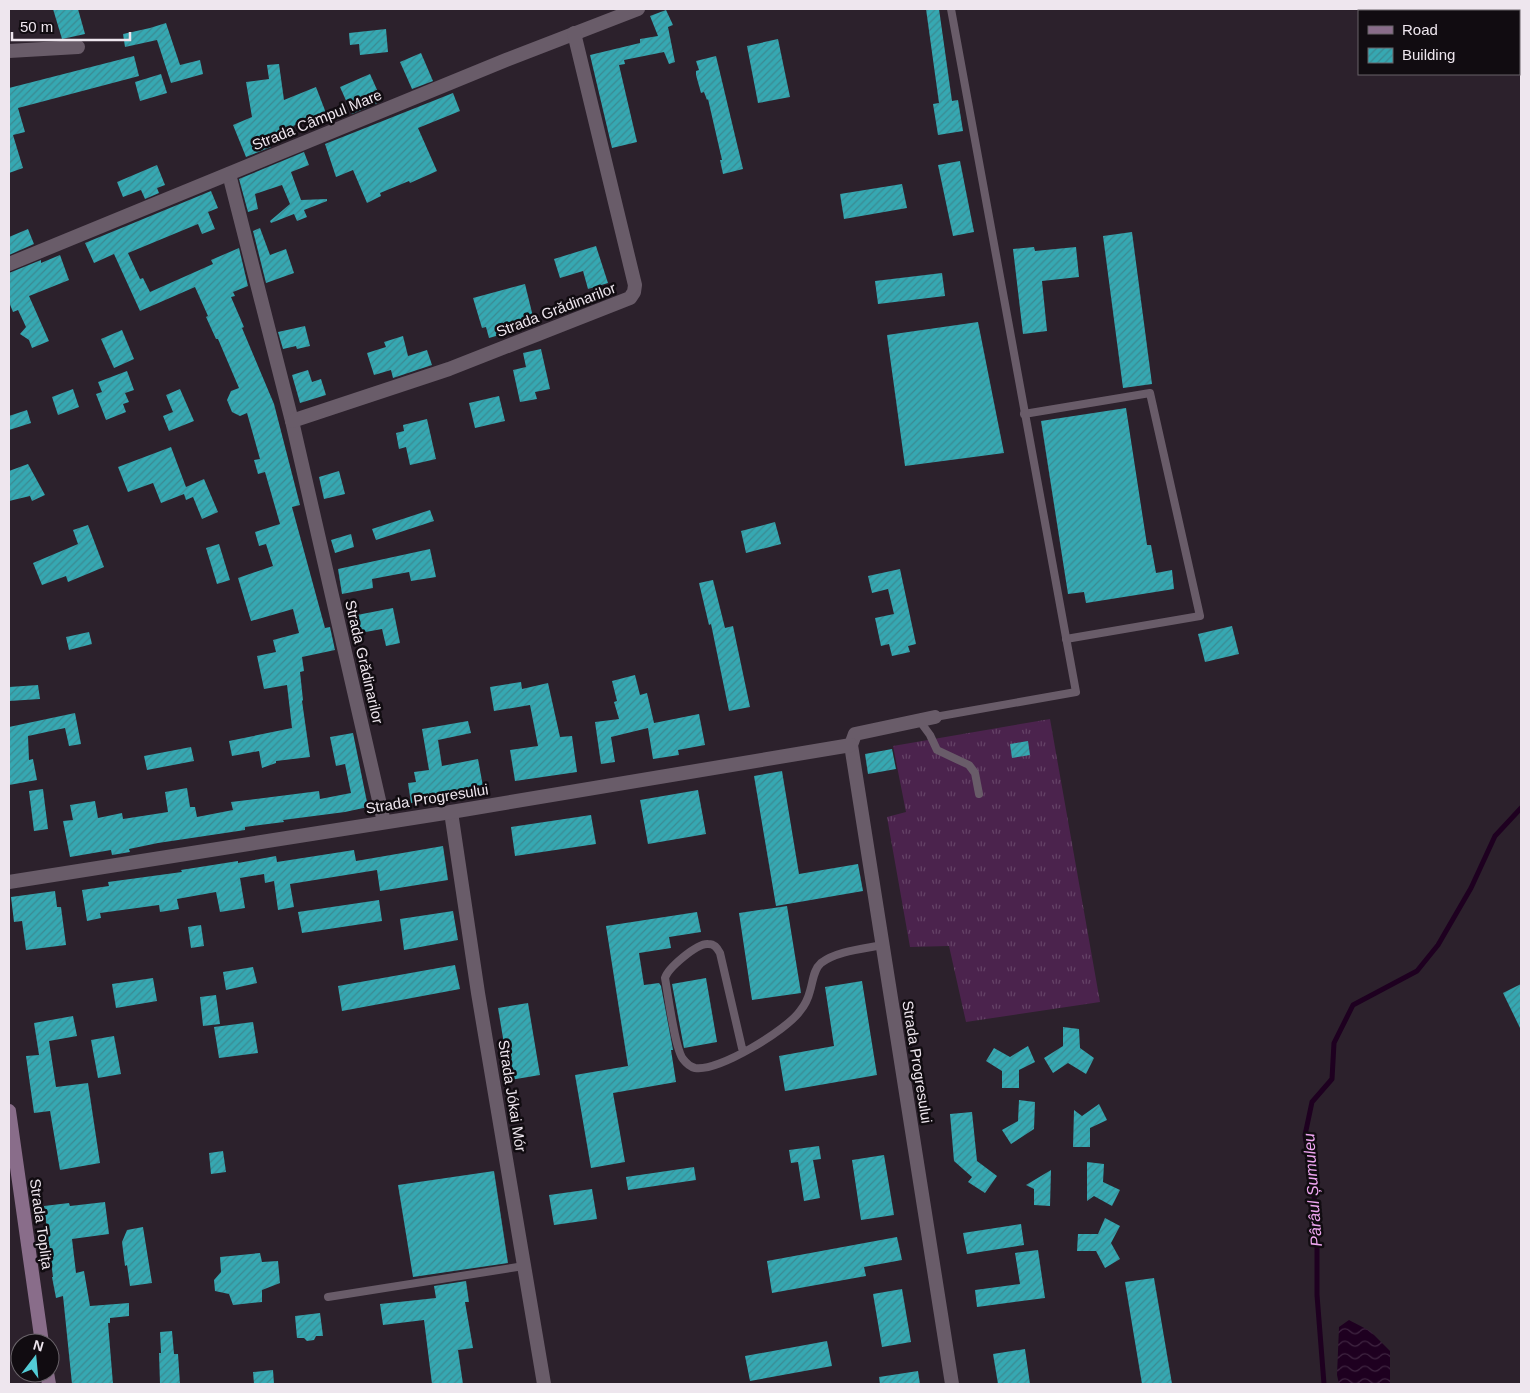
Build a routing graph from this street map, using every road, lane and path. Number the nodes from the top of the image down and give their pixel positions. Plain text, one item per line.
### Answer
1 (638, 9) edge
2 (951, 9) edge
3 (574, 33) junction
4 (78, 47) dead end
5 (9, 51) edge
6 (229, 174) junction
7 (9, 264) edge
8 (1024, 414) junction
9 (292, 421) junction
10 (1066, 639) junction
11 (935, 717) joint
12 (919, 720) junction
13 (851, 745) junction
14 (979, 794) dead end
15 (451, 812) junction
16 (384, 822) junction
17 (9, 882) edge
18 (882, 945) junction
19 (744, 1051) junction
20 (9, 1110) edge
21 (524, 1266) junction
22 (328, 1297) dead end
23 (41, 1333) edge
24 (544, 1384) edge
25 (952, 1384) edge

1 - 3 street, Strada Câmpul Mare
2 - 8 lane
3 - 6 street, Strada Câmpul Mare
3 - 9 street, Strada Grădinarilor
4 - 5 street
6 - 7 street, Strada Câmpul Mare
6 - 9 street, Strada Grădinarilor
8 - 10 lane
8 - 10 lane
9 - 16 street, Strada Grădinarilor
10 - 11 lane
11 - 12 street, Strada Progresului
12 - 13 street, Strada Progresului
12 - 14 lane
13 - 15 street, Strada Progresului
13 - 18 street, Strada Progresului
15 - 16 street, Strada Progresului
15 - 21 street, Strada Jókai Mór
16 - 17 street, Strada Progresului
18 - 19 lane
18 - 25 street, Strada Progresului
19 - 19 lane
20 - 23 main road, Strada Toplița
21 - 22 lane
21 - 24 street, Strada Jókai Mór

